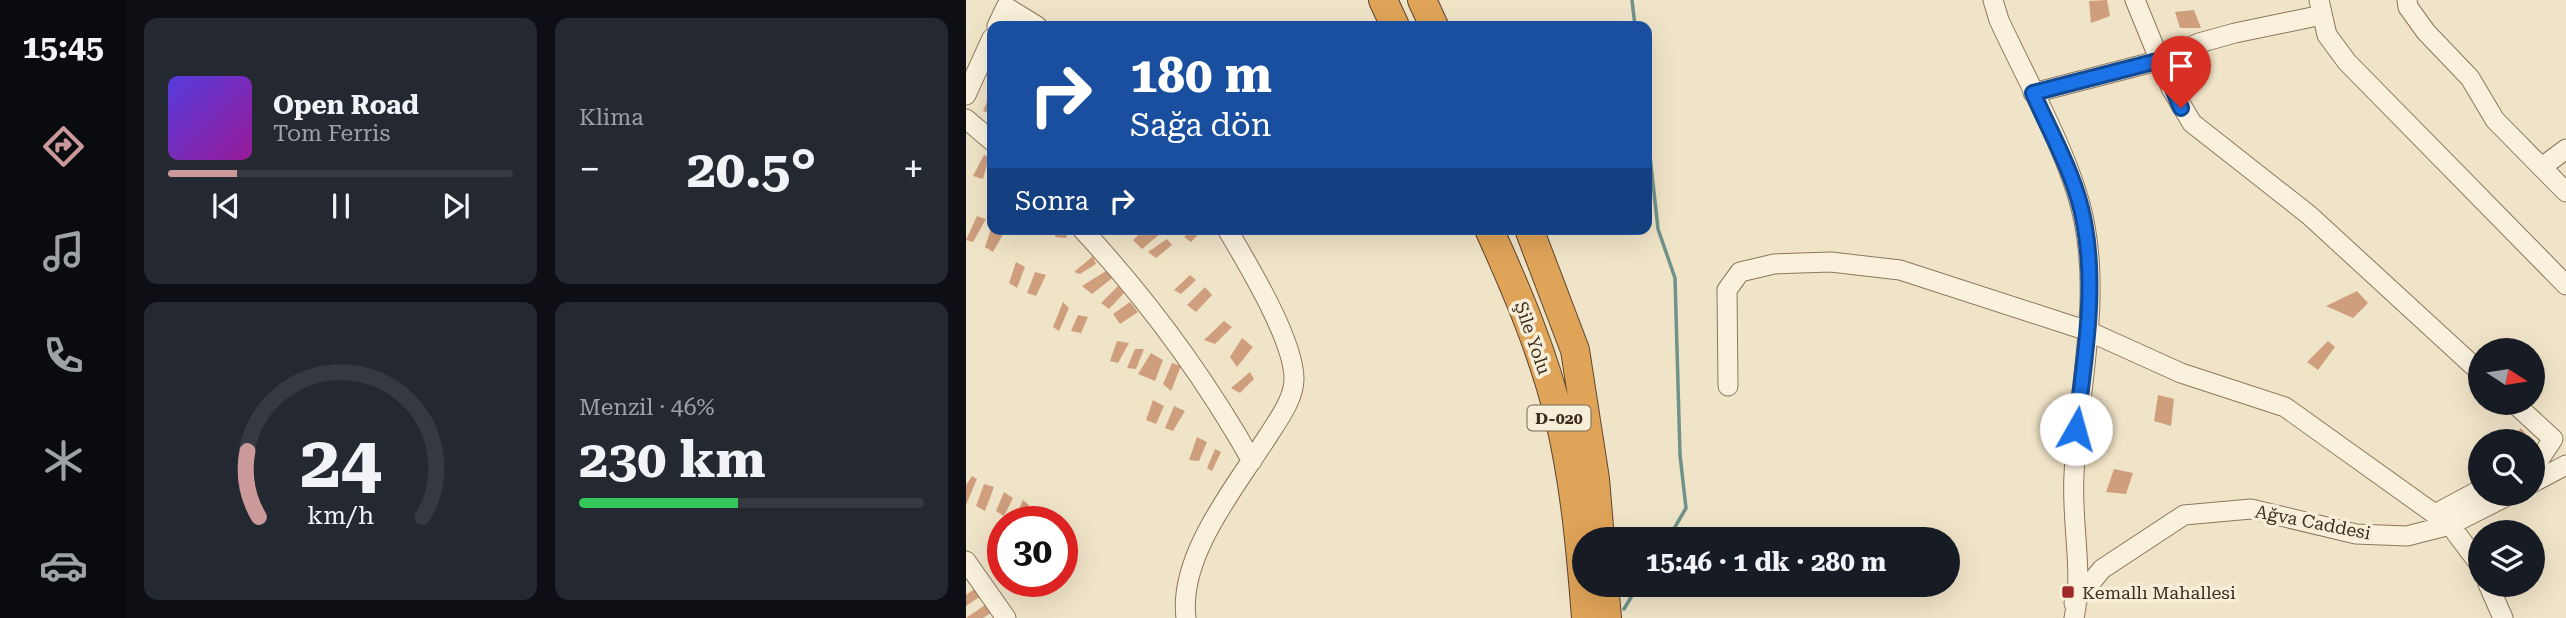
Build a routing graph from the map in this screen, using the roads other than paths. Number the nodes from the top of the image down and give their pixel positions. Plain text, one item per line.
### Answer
1 (1383, 0) edge
2 (1422, 0) edge
3 (1993, 0) edge
4 (2135, 0) edge
5 (2407, 0) edge
6 (2320, 7) edge
7 (1000, 21) edge
8 (1029, 21) edge
9 (1393, 21) edge
10 (1432, 21) edge
11 (987, 48) edge
12 (2161, 60) junction
13 (2033, 93) junction
14 (966, 94) edge
15 (966, 119) edge
16 (987, 137) edge
17 (2566, 149) edge
18 (2542, 167) junction
19 (2566, 192) edge
20 (1087, 235) edge
21 (1231, 235) edge
22 (1492, 235) edge
23 (1531, 235) edge
24 (2566, 285) edge
25 (2088, 331) junction
26 (2468, 361) edge
27 (1727, 386) dead end
28 (2527, 415) edge
29 (2542, 429) edge
30 (2545, 432) edge
31 (2545, 448) edge
32 (1252, 461) junction
33 (2566, 465) edge
34 (2545, 476) edge
35 (2468, 500) edge
36 (2480, 506) edge
37 (2443, 520) junction
38 (1599, 527) edge
39 (2468, 550) edge
40 (966, 561) edge
41 (1605, 597) edge
42 (2494, 597) edge
43 (2078, 598) junction
44 (1006, 618) edge
45 (1186, 618) edge
46 (1586, 618) edge
47 (1607, 618) edge
48 (2062, 618) edge
49 (2074, 618) edge
50 (2503, 618) edge

1 - 9 highway
2 - 10 highway
3 - 13 street
4 - 12 street
5 - 18 street
6 - 12 street
6 - 24 street
7 - 8 street
11 - 14 street
12 - 13 street
12 - 26 street
13 - 25 street
15 - 16 street
17 - 18 street
18 - 19 street
20 - 32 street
21 - 32 street
22 - 46 highway, Şile Yolu / D-020
23 - 38 highway, Şile Yolu / D-020
25 - 27 street
25 - 37 street
25 - 43 street
28 - 29 street
30 - 31 street
32 - 45 street
33 - 34 street
35 - 37 street
36 - 37 street, Ağva Caddesi
37 - 39 street
37 - 43 street, Ağva Caddesi
40 - 44 street
41 - 47 highway
42 - 50 street
43 - 48 street, Ağva Caddesi
43 - 49 street

